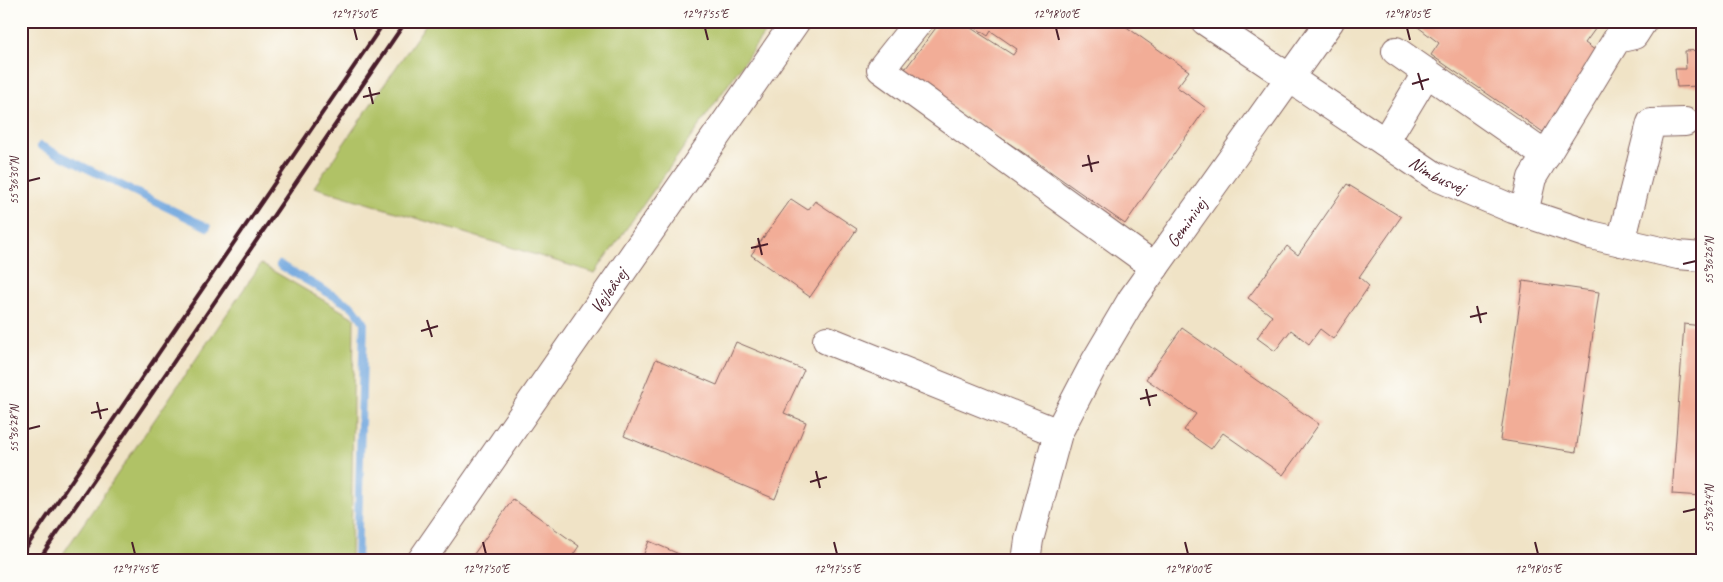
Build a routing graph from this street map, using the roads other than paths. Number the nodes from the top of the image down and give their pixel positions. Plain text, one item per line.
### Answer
1 (796, 21) edge
2 (919, 21) edge
3 (1205, 21) edge
4 (1330, 21) edge
5 (1643, 21) edge
6 (1396, 51) dead end
7 (1427, 72) junction
8 (1290, 78) junction
9 (1685, 122) dead end
10 (1385, 142) junction
11 (1546, 156) junction
12 (1524, 213) junction
13 (1621, 242) junction
14 (1702, 257) edge
15 (1155, 267) junction
16 (827, 340) dead end
17 (1058, 433) junction
18 (421, 561) edge
19 (1026, 561) edge

1 - 18 street, Vejleåvej
2 - 15 street
3 - 8 street, Nimbusvej
4 - 8 street, Geminivej
5 - 11 street
6 - 7 street
7 - 10 street
7 - 11 street
8 - 10 street, Nimbusvej
8 - 15 street, Geminivej
9 - 13 street
10 - 12 street, Nimbusvej
11 - 12 street
12 - 13 street, Nimbusvej
13 - 14 street, Nimbusvej
15 - 17 street, Geminivej
16 - 17 street
17 - 19 street, Geminivej

